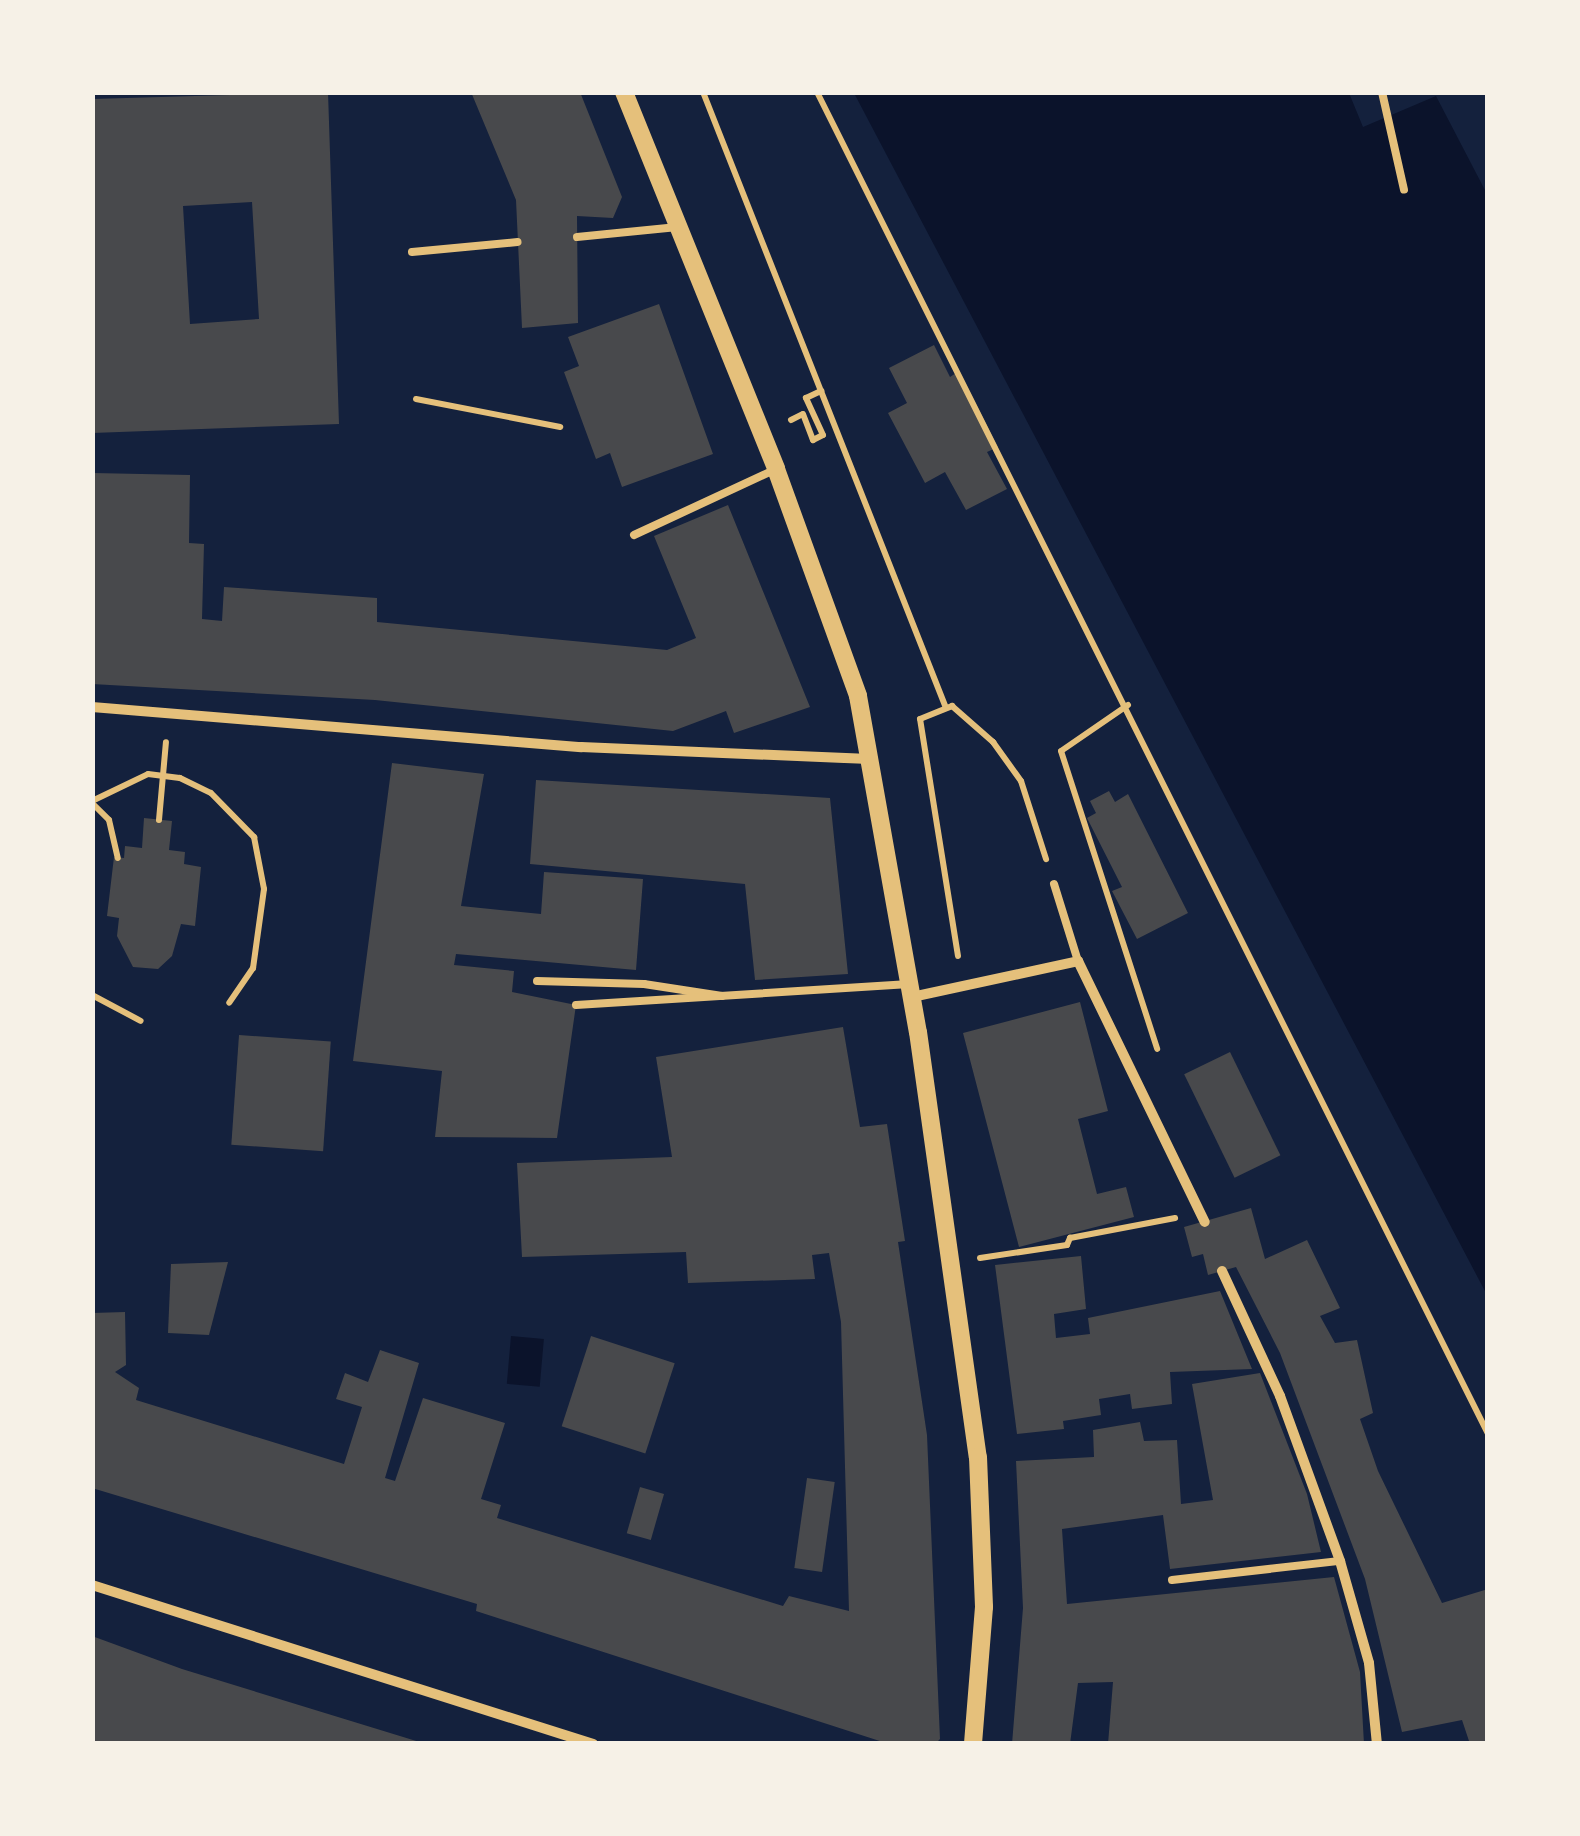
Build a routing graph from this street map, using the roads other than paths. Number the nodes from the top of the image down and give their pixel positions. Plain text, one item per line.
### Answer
1 (624, 92) edge
2 (1382, 92) edge
3 (1404, 190) dead end
4 (678, 227) junction
5 (577, 237) dead end
6 (518, 242) dead end
7 (412, 252) dead end
8 (776, 469) junction
9 (634, 535) dead end
10 (92, 707) edge
11 (871, 759) junction
12 (1054, 884) road end
13 (1078, 962) junction
14 (537, 980) dead end
15 (910, 990) junction
16 (739, 999) junction
17 (576, 1005) dead end
18 (1203, 1218) road end
19 (1222, 1271) dead end
20 (1340, 1560) junction
21 (1172, 1580) dead end
22 (92, 1584) edge
23 (593, 1744) edge
24 (974, 1744) edge
25 (1376, 1744) edge

1 - 4 street
2 - 3 lane
4 - 5 lane
4 - 8 street
6 - 7 lane
8 - 9 lane
8 - 11 street
10 - 11 street
11 - 15 street
12 - 13 lane
13 - 15 street
13 - 18 street
14 - 16 lane
15 - 16 lane
15 - 24 street
16 - 17 lane
19 - 20 street
20 - 21 lane
20 - 25 street
22 - 23 street

